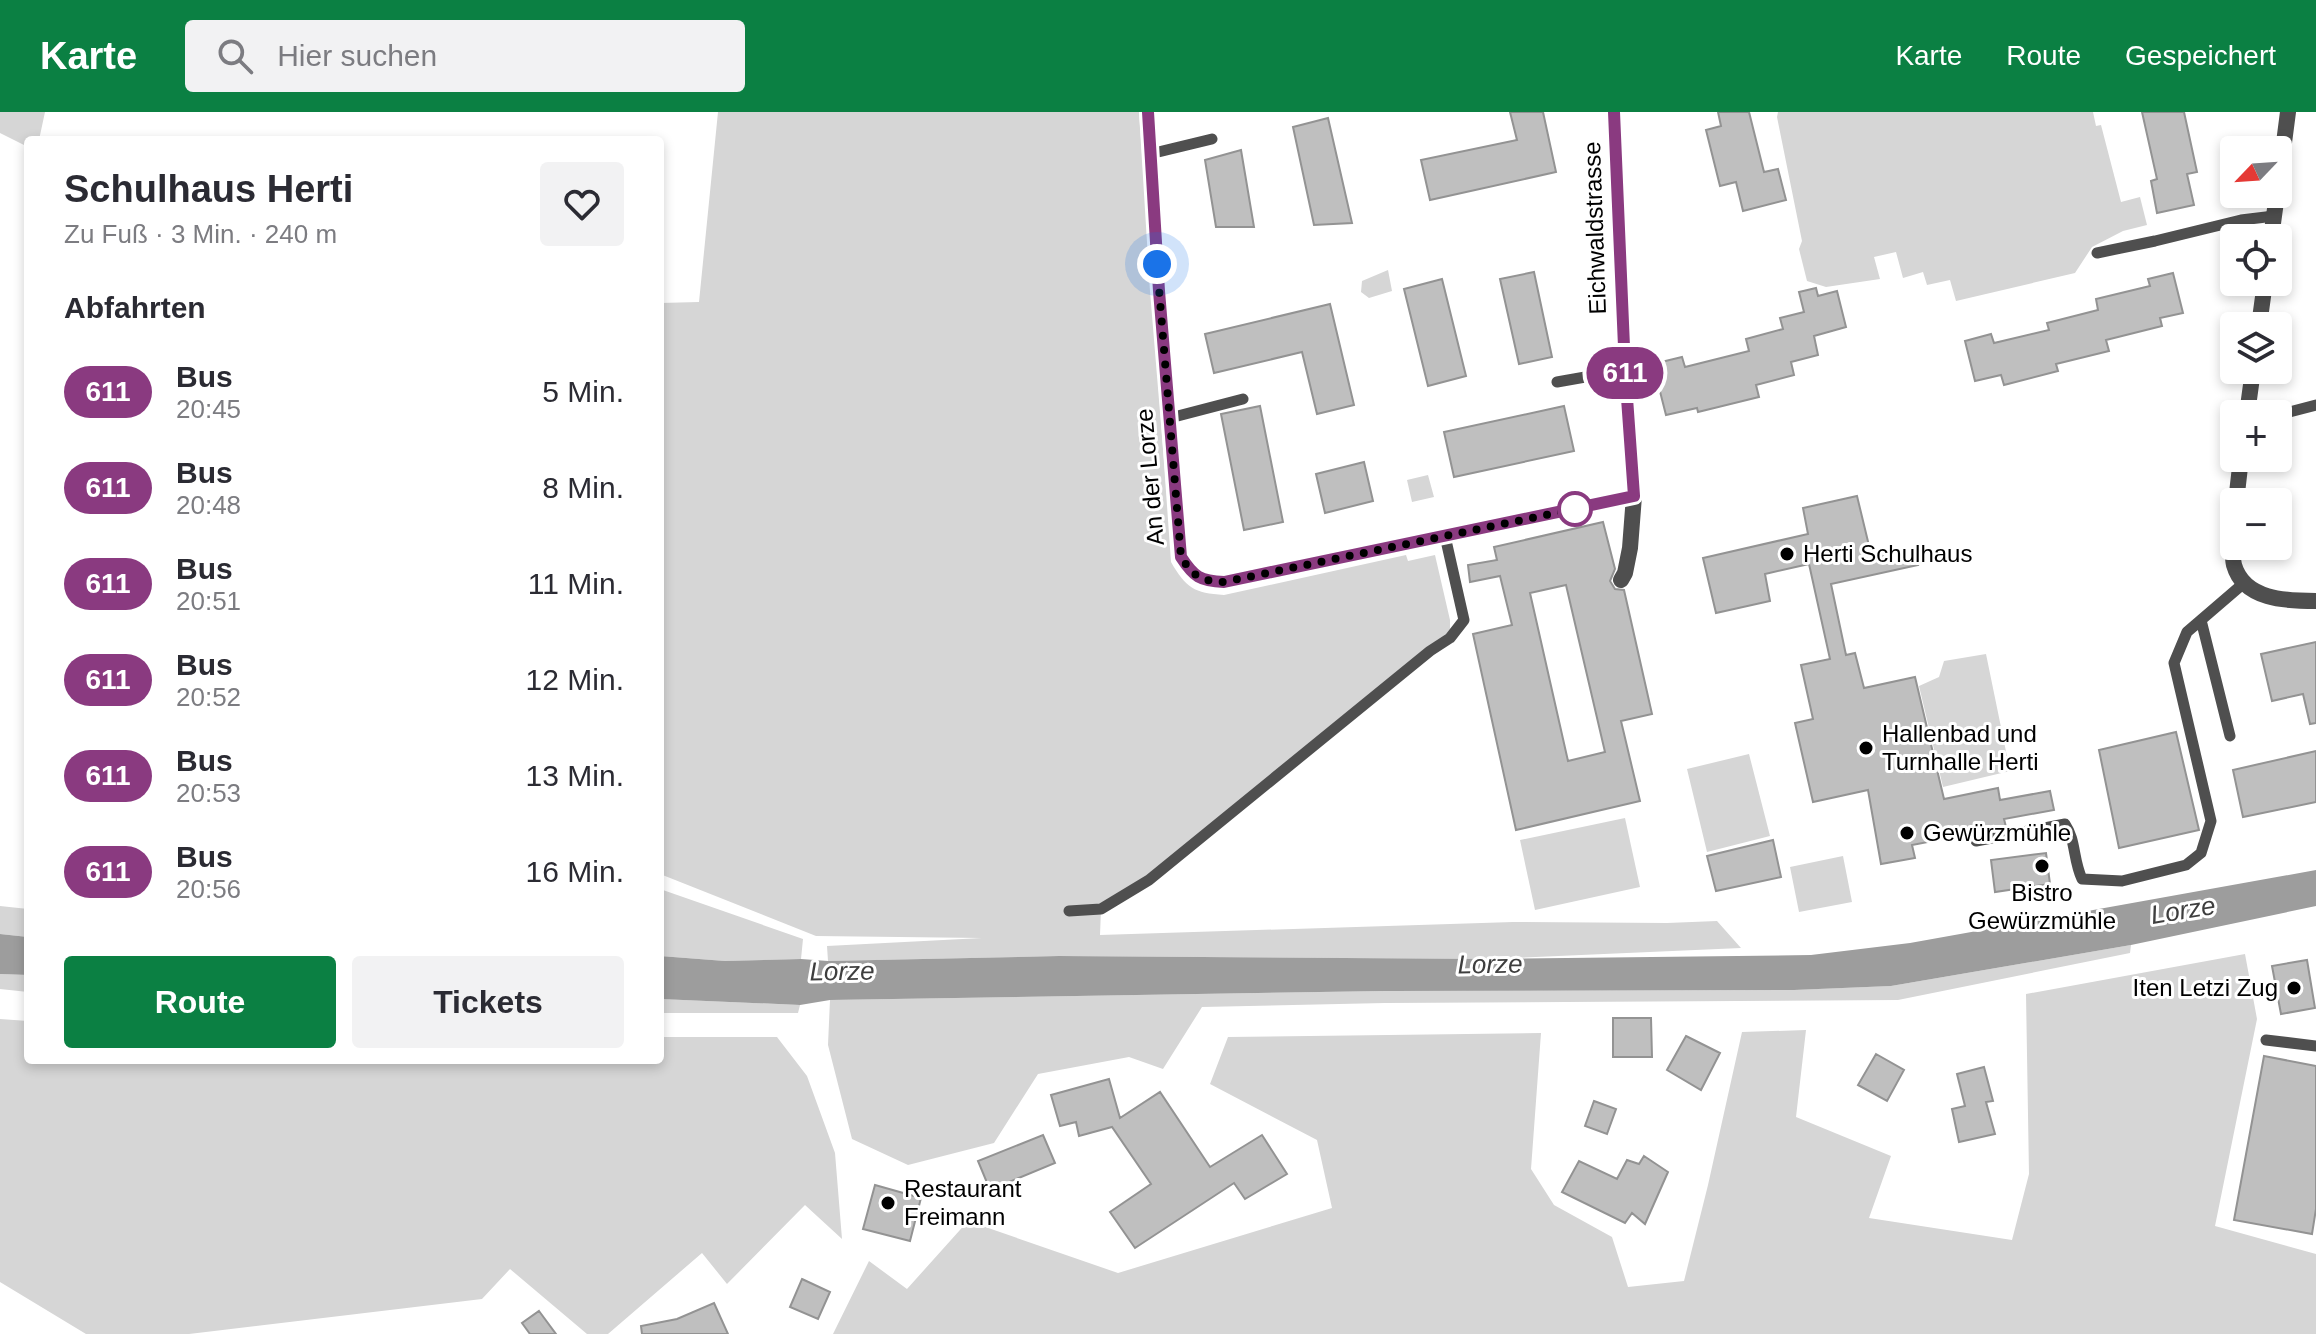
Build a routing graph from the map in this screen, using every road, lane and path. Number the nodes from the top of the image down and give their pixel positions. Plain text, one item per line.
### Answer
1 (1148, 112) edge
2 (1614, 112) edge
3 (2288, 112) edge
4 (2285, 136) edge
5 (1212, 139) dead end
6 (1150, 154) junction
7 (2275, 208) edge
8 (2274, 216) junction
9 (2273, 224) edge
10 (2097, 253) dead end
11 (1625, 370) junction
12 (1557, 382) dead end
13 (1243, 399) dead end
14 (2316, 405) edge
15 (2292, 411) edge
16 (1170, 418) junction
17 (1634, 496) junction
18 (1445, 536) junction
19 (2234, 560) edge
20 (1621, 580) dead end
21 (2244, 583) junction
22 (2313, 601) edge
23 (2201, 620) junction
24 (2230, 736) dead end
25 (1976, 841) dead end
26 (1069, 911) dead end
27 (2266, 1040) dead end
28 (2316, 1046) edge

1 - 6 street, An der Lorze
2 - 11 street, Eichwaldstrasse
3 - 4 street
5 - 6 lane
6 - 16 street, An der Lorze
7 - 8 street
8 - 9 street
8 - 10 lane
11 - 12 lane
11 - 17 street, Eichwaldstrasse
13 - 16 lane
14 - 15 lane
16 - 18 street, An der Lorze
17 - 18 street, An der Lorze
17 - 20 street, Eichwaldstrasse
18 - 26 lane
19 - 21 street
21 - 22 street
21 - 23 lane
23 - 24 lane
23 - 25 lane
27 - 28 lane

